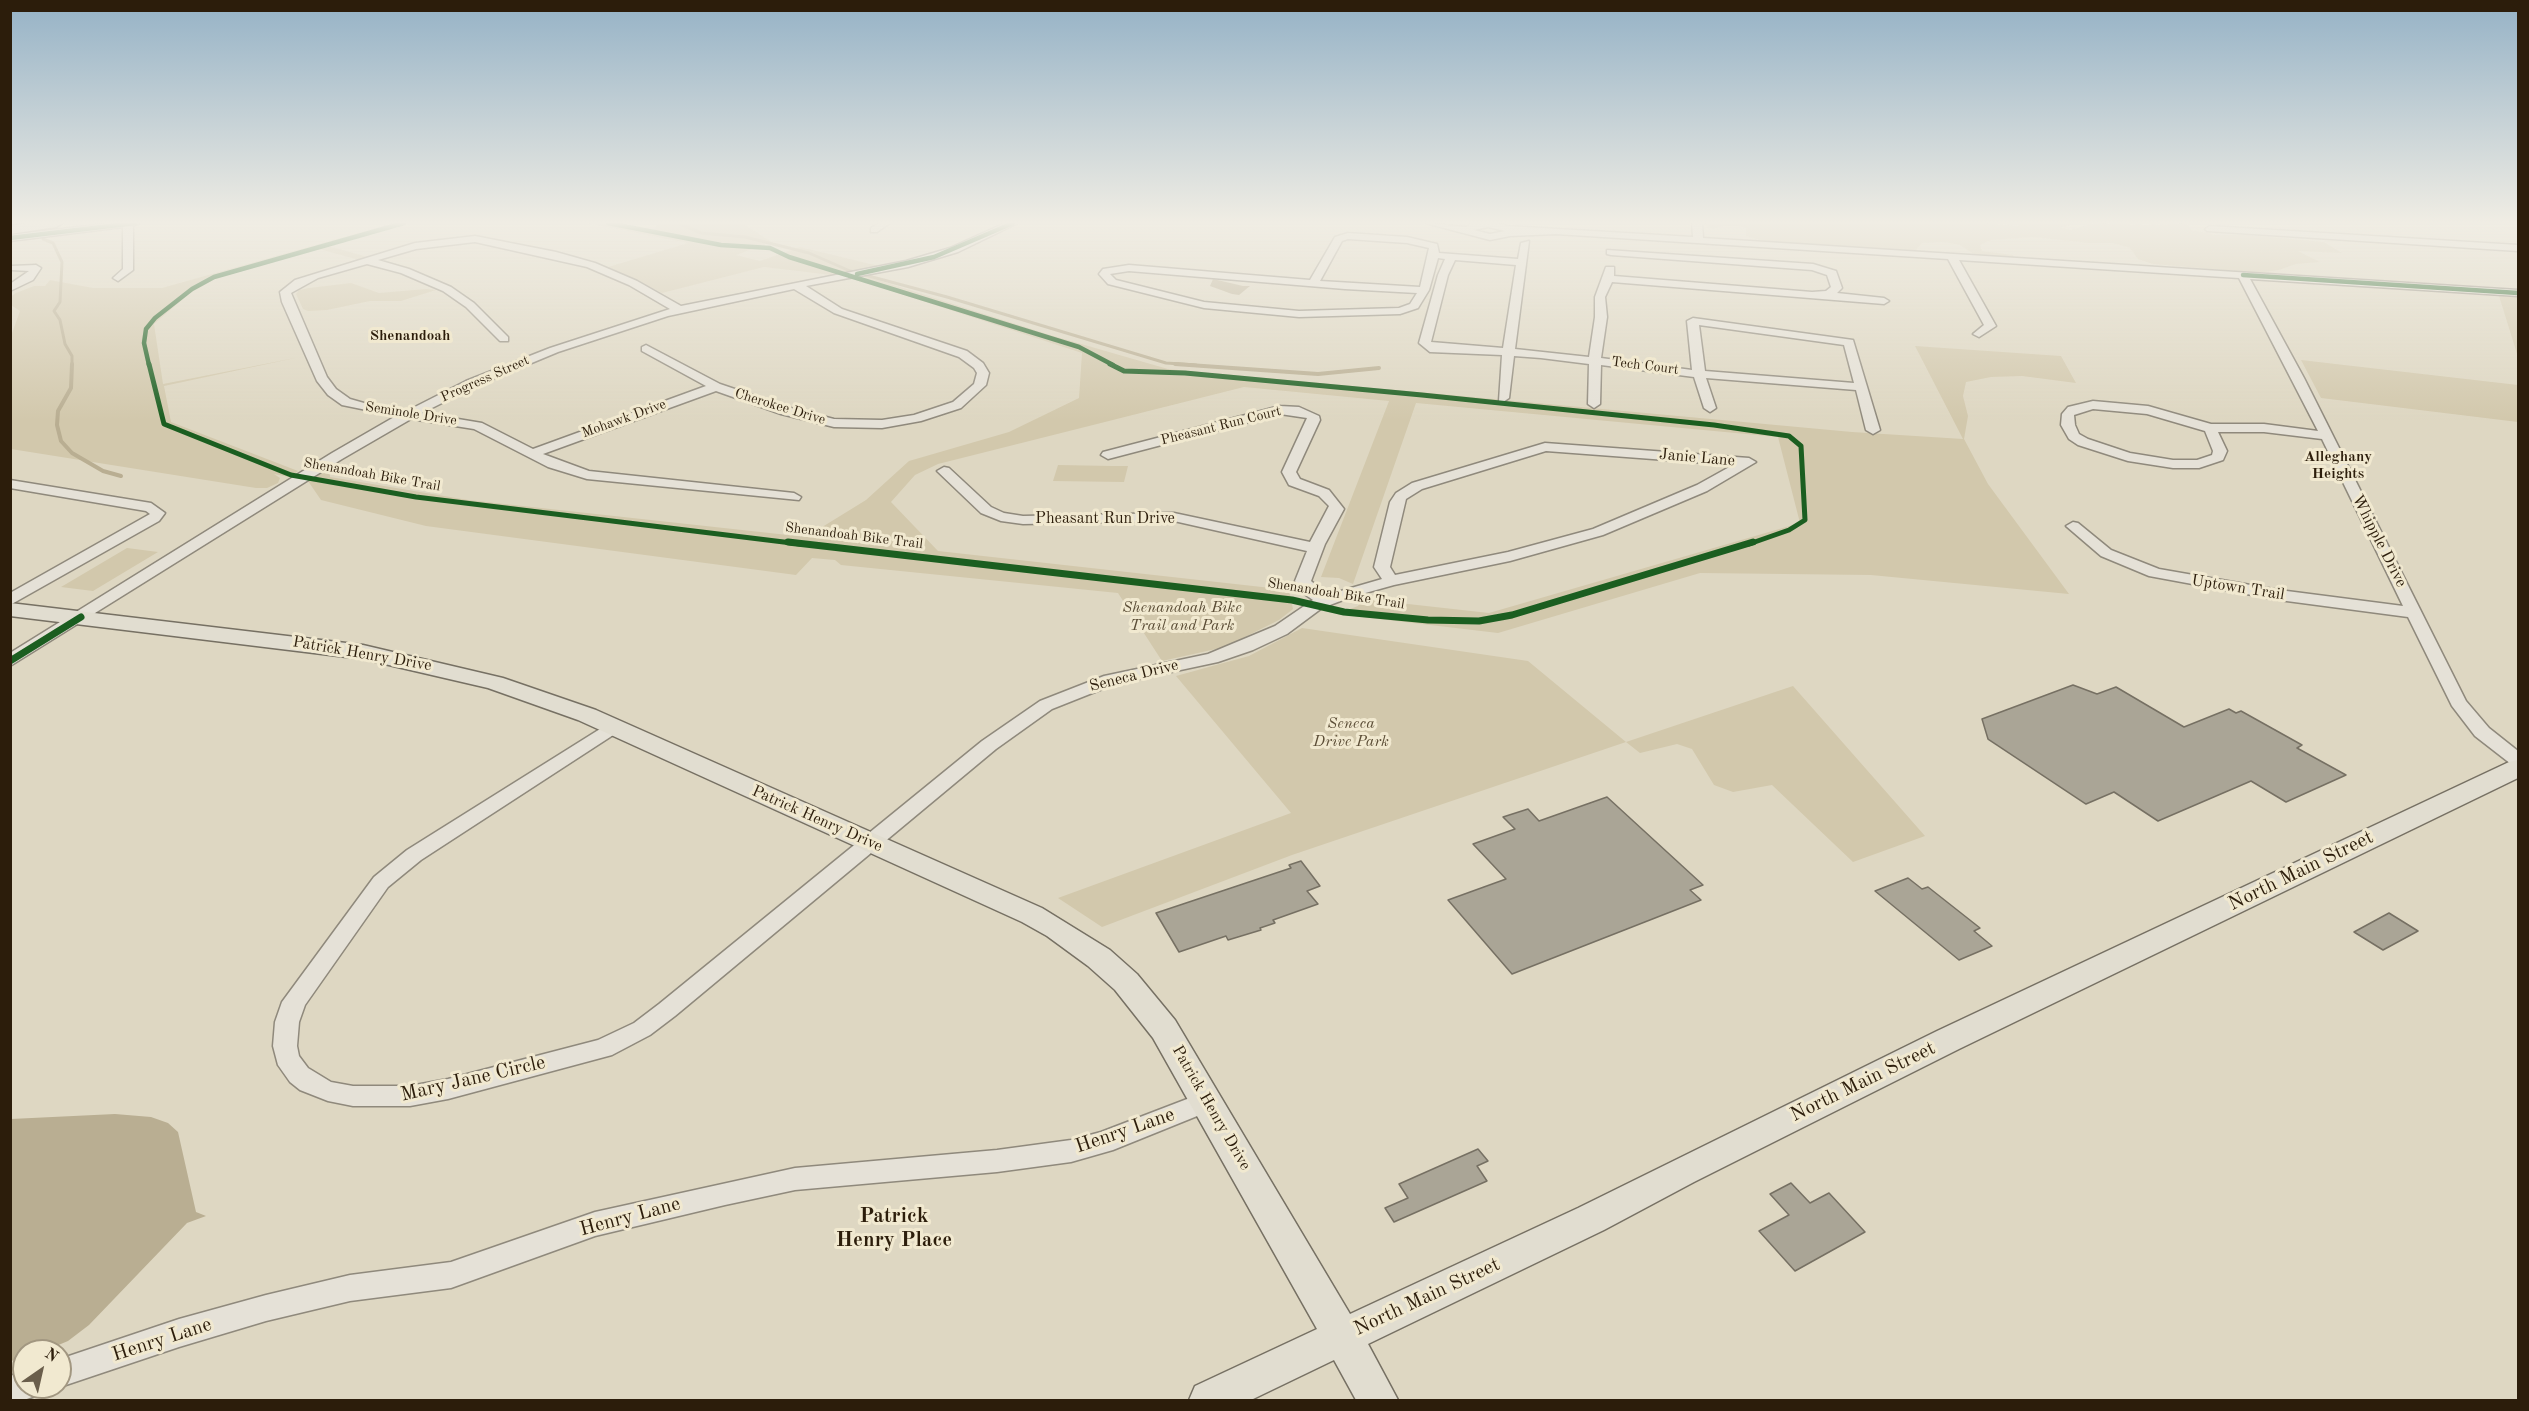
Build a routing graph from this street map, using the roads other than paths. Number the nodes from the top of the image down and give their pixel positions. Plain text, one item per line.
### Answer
1 (289, 289) edge
2 (444, 289) edge
3 (643, 289) edge
4 (778, 289) edge
5 (802, 289) edge
6 (1147, 289) edge
7 (1406, 289) edge
8 (1439, 289) edge
9 (1516, 289) edge
10 (1602, 289) edge
11 (1743, 289) edge
12 (1836, 289) edge
13 (1970, 289) edge
14 (2249, 289) edge
15 (2454, 289) edge
16 (1424, 290) joint
17 (2518, 293) edge
18 (1827, 295) junction
19 (1884, 301) dead end
20 (680, 310) junction
21 (1402, 310) junction
22 (1431, 318) junction
23 (1979, 334) dead end
24 (504, 339) dead end
25 (646, 349) dead end
26 (1509, 352) junction
27 (1595, 360) junction
28 (1700, 374) junction
29 (716, 387) junction
30 (1861, 387) junction
31 (1503, 398) dead end
32 (1594, 404) dead end
33 (1710, 408) dead end
34 (408, 415) junction
35 (2210, 428) junction
36 (1873, 430) dead end
37 (2326, 436) junction
38 (533, 453) junction
39 (1107, 455) dead end
40 (944, 471) dead end
41 (10, 483) edge
42 (794, 497) dead end
43 (2073, 526) dead end
44 (1316, 548) junction
45 (1390, 581) junction
46 (10, 586) edge
47 (31, 588) junction
48 (10, 600) edge
49 (1325, 601) junction
50 (10, 609) edge
51 (2415, 613) junction
52 (81, 617) junction
53 (10, 661) edge
54 (615, 728) junction
55 (2518, 760) edge
56 (2518, 768) edge
57 (871, 843) junction
58 (1209, 1101) junction
59 (1342, 1337) junction
60 (72, 1369) edge
61 (1209, 1401) edge
62 (1378, 1401) edge

1 - 34 street, Seminole Drive
2 - 24 street
3 - 20 street, Seminole Drive
4 - 20 street, Progress Street
5 - 29 street, Cherokee Drive
6 - 21 street
7 - 16 street
8 - 22 street
9 - 26 street
10 - 27 street
11 - 18 street
12 - 18 street
13 - 23 street
14 - 37 street, Whipple Drive
15 - 17 street
16 - 21 street
18 - 19 street
20 - 34 street, Progress Street
21 - 22 street
22 - 26 street, Tech Court
25 - 29 street, Cherokee Drive
26 - 27 street, Tech Court
26 - 31 street
27 - 28 street, Tech Court
27 - 32 street
28 - 30 street, Tech Court
28 - 30 street
28 - 33 street
29 - 38 street, Mohawk Drive
30 - 36 street
34 - 38 street, Seminole Drive
34 - 52 street, Progress Street
35 - 35 street
35 - 37 street
37 - 51 street, Whipple Drive
38 - 42 street, Seminole Drive
39 - 44 street, Pheasant Run Court
40 - 44 street, Pheasant Run Drive
41 - 47 street
43 - 51 street, Uptown Trail
44 - 49 street, Pheasant Run Court
45 - 45 street, Janie Lane
45 - 49 street, Janie Lane
46 - 47 street
47 - 48 street
49 - 57 street, Seneca Drive
50 - 52 main road, Patrick Henry Drive
51 - 55 street, Whipple Drive
52 - 53 street, Progress Street
52 - 54 main road, Patrick Henry Drive
54 - 57 main road, Patrick Henry Drive
54 - 57 street, Mary Jane Circle
56 - 59 main road, North Main Street
57 - 58 main road, Patrick Henry Drive
58 - 59 main road, Patrick Henry Drive
58 - 60 street, Henry Lane
59 - 61 main road, North Main Street
59 - 62 main road, Patrick Henry Drive

